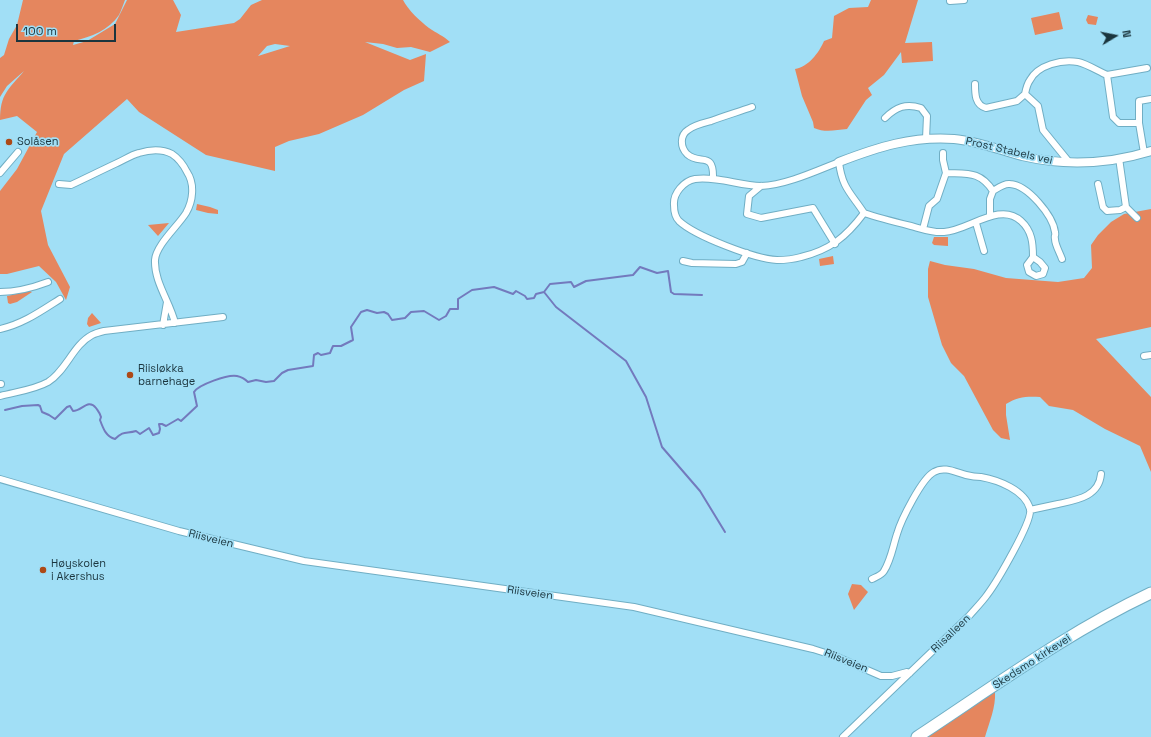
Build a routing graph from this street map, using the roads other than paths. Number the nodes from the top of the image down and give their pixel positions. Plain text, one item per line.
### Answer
1 (964, 0) edge
2 (950, 2) dead end
3 (1147, 68) dead end
4 (1106, 75) junction
5 (975, 84) dead end
6 (1025, 94) junction
7 (1151, 98) edge
8 (752, 107) dead end
9 (885, 118) dead end
10 (1139, 123) junction
11 (926, 139) junction
12 (18, 152) dead end
13 (1147, 152) edge
14 (943, 153) dead end
15 (1119, 158) junction
16 (839, 162) junction
17 (1069, 162) junction
18 (0, 173) edge
19 (946, 173) junction
20 (713, 180) junction
21 (59, 184) dead end
22 (1098, 184) dead end
23 (761, 186) junction
24 (993, 191) junction
25 (1126, 207) junction
26 (864, 213) junction
27 (990, 216) junction
28 (1137, 218) dead end
29 (976, 223) junction
30 (923, 229) junction
31 (835, 244) junction
32 (984, 251) dead end
33 (746, 253) junction
34 (1033, 257) dead end
35 (1062, 259) dead end
36 (683, 261) dead end
37 (48, 282) dead end
38 (0, 292) edge
39 (60, 299) dead end
40 (167, 302) junction
41 (223, 317) dead end
42 (175, 323) junction
43 (163, 325) junction
44 (0, 329) edge
45 (1151, 355) edge
46 (1144, 356) dead end
47 (0, 396) edge
48 (1101, 474) dead end
49 (0, 479) edge
50 (1030, 510) junction
51 (872, 579) dead end
52 (1151, 593) edge
53 (910, 673) junction
54 (844, 737) edge
55 (917, 737) edge

1 - 2 street
3 - 4 street
4 - 6 street
4 - 10 street
5 - 6 street
6 - 17 street, Prost Stabels vei
7 - 10 street, Prost Stabels vei
8 - 20 street
9 - 11 street
10 - 13 street, Prost Stabels vei
11 - 16 street, Prost Stabels vei
11 - 17 street, Prost Stabels vei
12 - 18 street
13 - 15 street, Prost Stabels vei
14 - 19 street
15 - 17 street, Prost Stabels vei
15 - 25 street
16 - 23 street, Prost Stabels vei
16 - 26 street
19 - 24 street
19 - 30 street
20 - 23 street, Prost Stabels vei
20 - 33 street, Prost Stabels vei
21 - 40 street
22 - 25 street
23 - 31 street
24 - 27 street
24 - 35 street
25 - 28 street
26 - 30 street
26 - 31 street, Prost Stabels vei
27 - 29 street
27 - 34 street
29 - 30 street
29 - 32 street
31 - 33 street, Prost Stabels vei
33 - 36 street
37 - 38 street
39 - 44 street
40 - 42 street
40 - 43 street
41 - 42 street
42 - 43 street
43 - 47 street
45 - 46 street
48 - 50 street
49 - 53 street, Riisveien
50 - 51 street
50 - 53 street, Riisalleen
52 - 55 highway, Skedsmo kirkevei
53 - 54 street, Riisalleen

